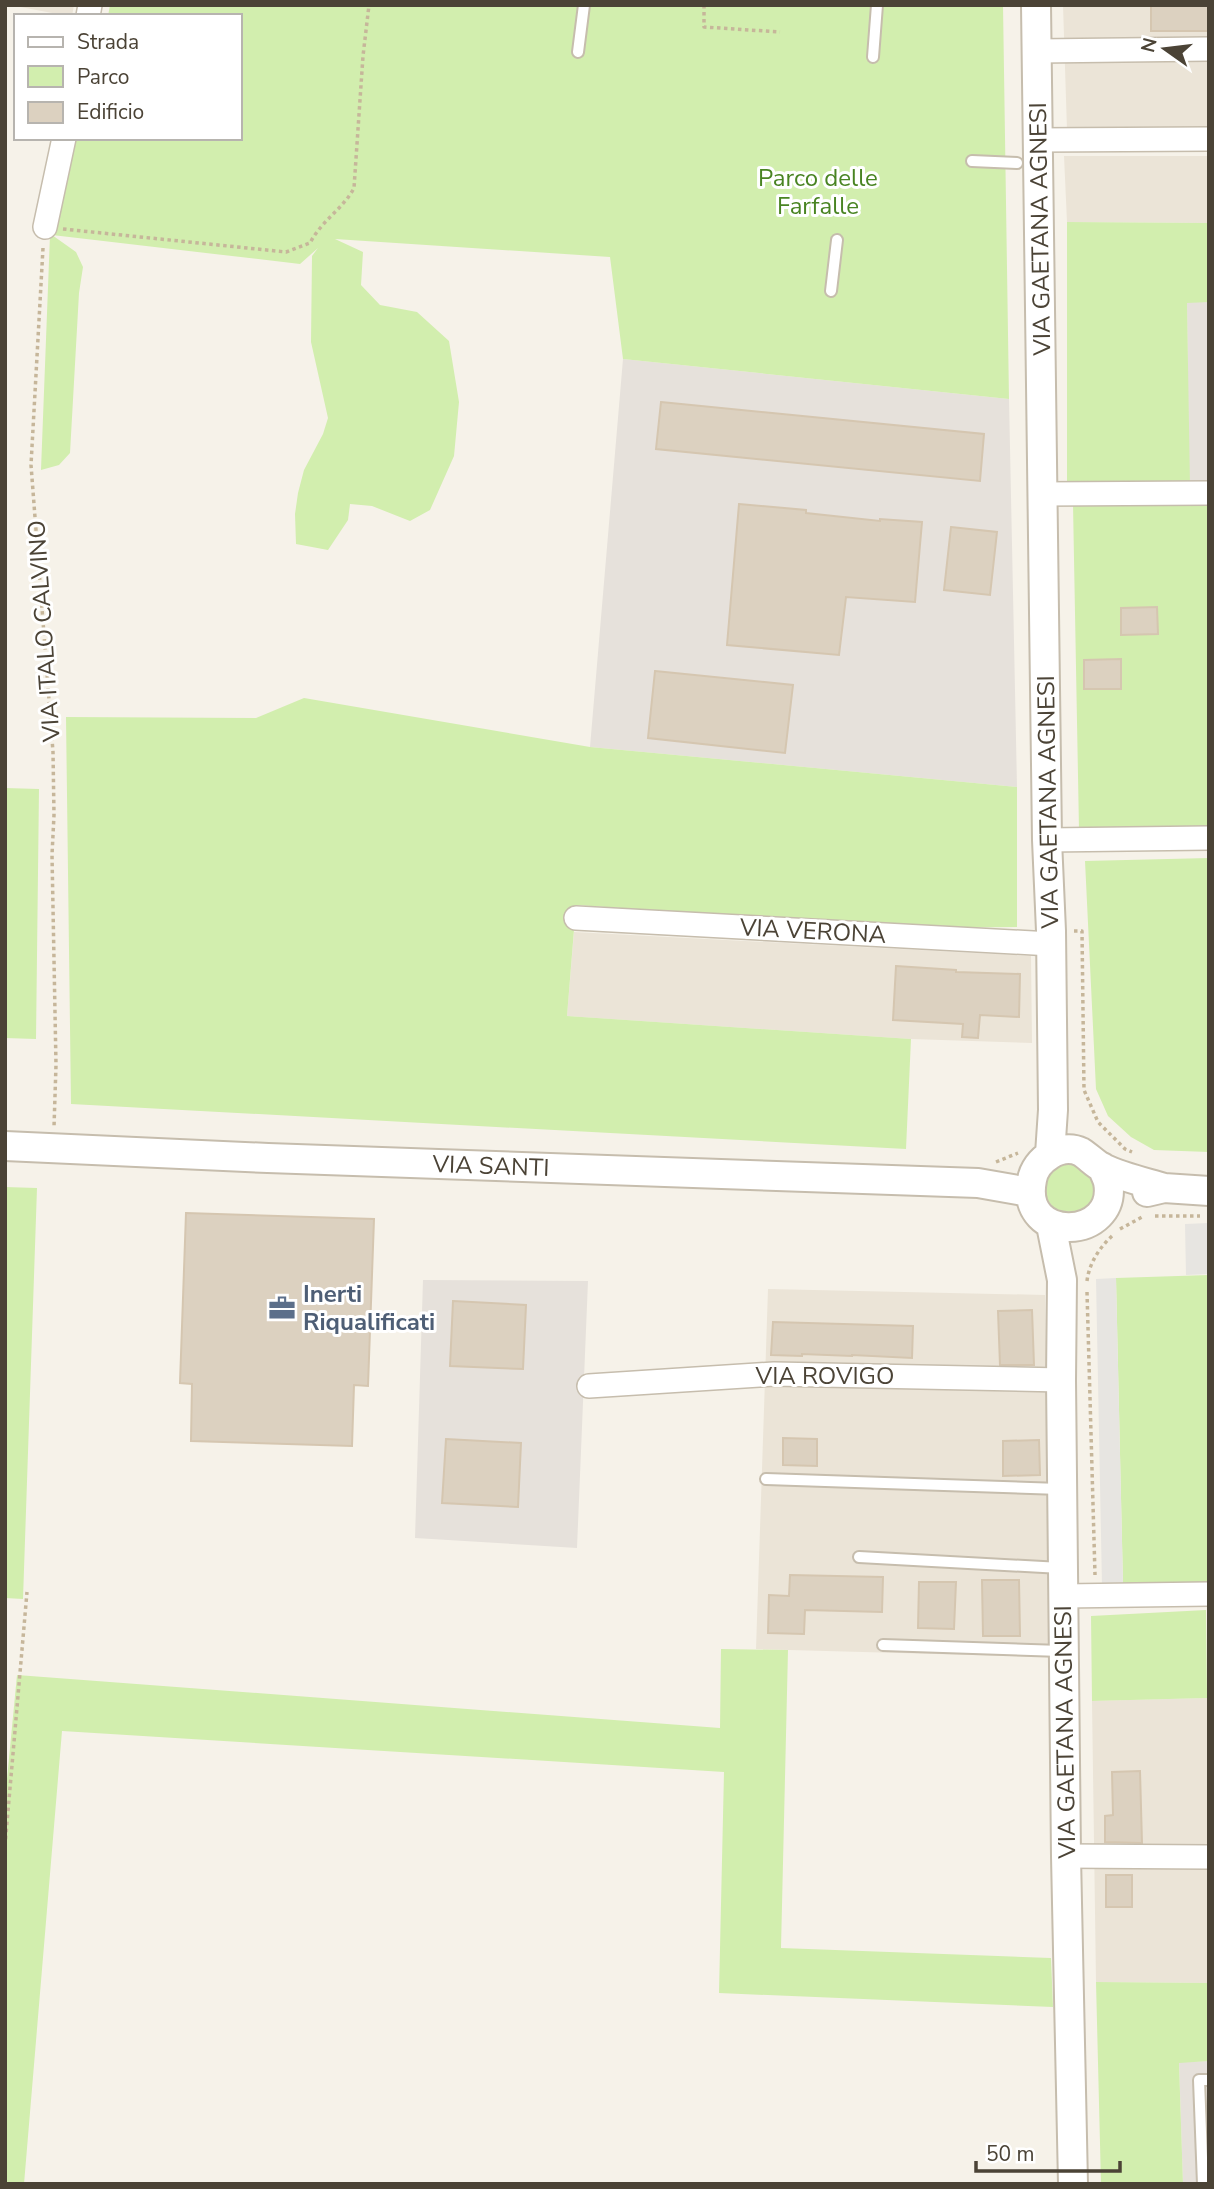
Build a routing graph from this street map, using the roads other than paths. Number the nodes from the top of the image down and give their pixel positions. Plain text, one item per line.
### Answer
1 (584, 5) edge
2 (877, 5) edge
3 (1036, 5) edge
4 (1209, 49) edge
5 (1038, 51) junction
6 (578, 52) dead end
7 (873, 57) dead end
8 (1209, 139) edge
9 (64, 140) edge
10 (1038, 140) junction
11 (972, 161) dead end
12 (1017, 163) dead end
13 (45, 227) road end
14 (837, 240) dead end
15 (831, 291) dead end
16 (1042, 494) junction
17 (1209, 494) edge
18 (1209, 838) edge
19 (1047, 840) junction
20 (576, 918) dead end
21 (1051, 937) junction
22 (1053, 1111) junction
23 (5, 1146) edge
24 (1078, 1151) junction
25 (1034, 1167) junction
26 (1102, 1167) junction
27 (1164, 1188) junction
28 (1209, 1191) edge
29 (1099, 1211) junction
30 (1051, 1225) junction
31 (1062, 1280) junction
32 (1061, 1380) junction
33 (589, 1387) dead end
34 (766, 1479) dead end
35 (1062, 1489) junction
36 (859, 1557) dead end
37 (1063, 1582) junction
38 (1209, 1594) edge
39 (883, 1645) dead end
40 (1064, 1651) junction
41 (1066, 1856) junction
42 (1209, 1857) edge
43 (1209, 2080) edge
44 (1073, 2184) edge
45 (1203, 2184) edge

1 - 6 lane
2 - 7 lane
3 - 5 street, VIA GAETANA AGNESI
4 - 5 street
5 - 10 street, VIA GAETANA AGNESI
8 - 10 street
9 - 13 street
10 - 16 street, VIA GAETANA AGNESI
11 - 12 lane
14 - 15 lane
16 - 17 street
16 - 19 street, VIA GAETANA AGNESI
18 - 19 street
19 - 21 street, VIA GAETANA AGNESI
20 - 21 street, VIA VERONA
21 - 22 street, VIA GAETANA AGNESI
22 - 24 street
22 - 25 street, VIA GAETANA AGNESI
23 - 25 street, VIA SANTI
24 - 25 street
24 - 26 street
25 - 30 street
26 - 27 street
26 - 29 street
27 - 28 street
27 - 29 street
29 - 30 street
29 - 31 street, VIA GAETANA AGNESI
30 - 31 street, VIA GAETANA AGNESI
31 - 32 street, VIA GAETANA AGNESI
32 - 33 street, VIA ROVIGO
32 - 35 street, VIA GAETANA AGNESI
34 - 35 lane
35 - 37 street, VIA GAETANA AGNESI
36 - 37 lane
37 - 38 street
37 - 40 street, VIA GAETANA AGNESI
39 - 40 lane
40 - 41 street, VIA GAETANA AGNESI
41 - 42 street
41 - 44 street, VIA GAETANA AGNESI
43 - 45 lane

